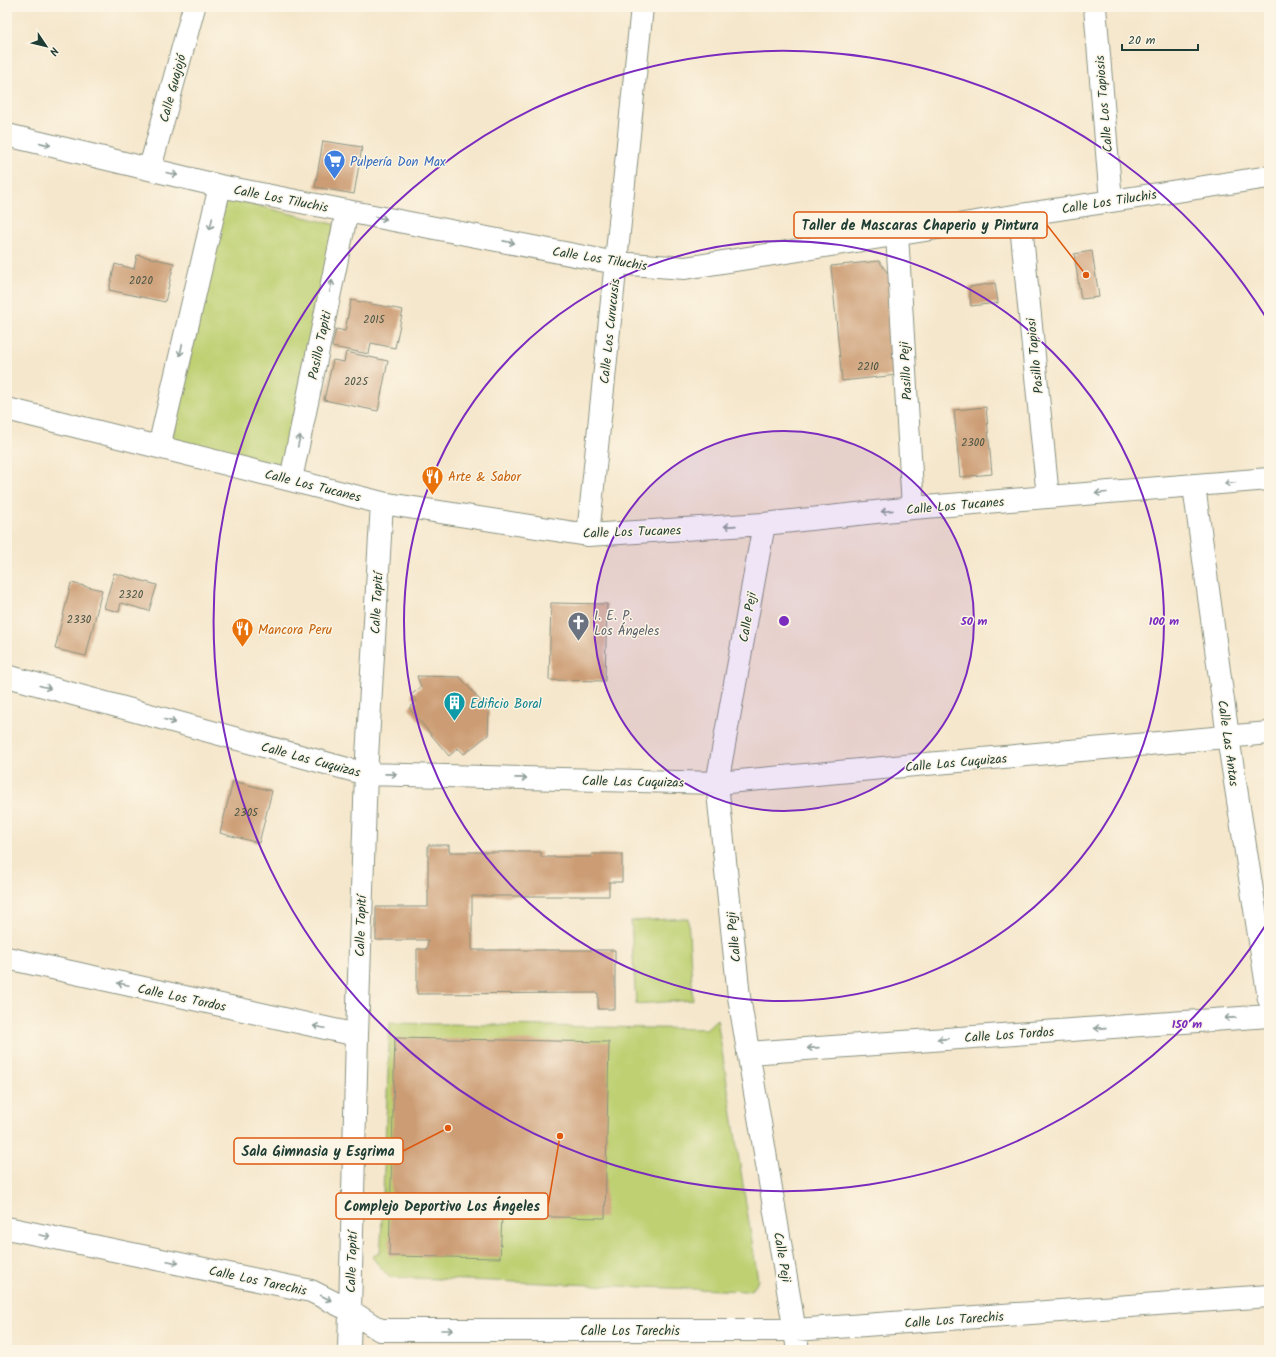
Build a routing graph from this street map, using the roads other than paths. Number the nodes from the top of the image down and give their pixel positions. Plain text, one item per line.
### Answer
1 (194, 7) edge
2 (642, 7) edge
3 (1095, 7) edge
4 (7, 135) edge
5 (150, 168) junction
6 (1269, 177) edge
7 (220, 186) junction
8 (1111, 201) junction
9 (347, 211) junction
10 (1020, 215) junction
11 (897, 234) junction
12 (616, 263) junction
13 (7, 409) edge
14 (159, 447) junction
15 (291, 479) junction
16 (1269, 479) edge
17 (1194, 486) junction
18 (1048, 497) junction
19 (382, 503) junction
20 (913, 508) junction
21 (764, 524) junction
22 (588, 535) junction
23 (7, 676) edge
24 (1269, 732) edge
25 (1228, 737) junction
26 (366, 774) junction
27 (717, 783) junction
28 (7, 958) edge
29 (1269, 999) edge
30 (1269, 1016) edge
31 (357, 1035) junction
32 (748, 1053) junction
33 (7, 1228) edge
34 (1269, 1296) edge
35 (349, 1310) junction
36 (797, 1340) edge
37 (349, 1350) edge

1 - 5 street, Calle Guajojó
2 - 12 street, Calle Los Curucusis
3 - 8 street, Calle Los Tapiosis
4 -> 5 street, Calle Los Tiluchis
5 -> 7 street, Calle Los Tiluchis
6 - 8 street, Calle Los Tiluchis
7 - 9 street, Calle Los Tiluchis
7 -> 14 street
8 - 10 street, Calle Los Tiluchis
9 -> 12 street, Calle Los Tiluchis
15 -> 9 street, Pasillo Tapiti
10 - 11 street, Calle Los Tiluchis
10 - 18 street, Pasillo Tapiosi
11 - 12 street, Calle Los Tiluchis
11 - 20 street, Pasillo Peji
12 - 22 street, Calle Los Curucusis
13 - 14 street, Calle Los Tucanes
14 - 15 street, Calle Los Tucanes
15 - 19 street, Calle Los Tucanes
16 -> 17 street, Calle Los Tucanes
17 -> 18 street, Calle Los Tucanes
17 - 25 street, Calle Las Antas
18 - 20 street, Calle Los Tucanes
19 - 22 street, Calle Los Tucanes
19 - 26 street, Calle Tapití
20 -> 21 street, Calle Los Tucanes
21 -> 22 street, Calle Los Tucanes
21 - 27 street, Calle Peji
23 -> 26 street, Calle Las Cuquizas
24 - 25 street, Calle Las Cuquizas
25 - 27 street, Calle Las Cuquizas
25 - 29 street, Calle Las Antas
26 -> 27 street, Calle Las Cuquizas
26 - 31 street, Calle Tapití
27 - 32 street, Calle Peji
31 -> 28 street, Calle Los Tordos
30 -> 32 street, Calle Los Tordos
31 - 35 street, Calle Tapití
32 - 36 street, Calle Peji
33 -> 35 street, Calle Los Tarechis
34 - 36 street, Calle Los Tarechis
35 -> 36 street, Calle Los Tarechis
35 - 37 street, Calle Tapití

